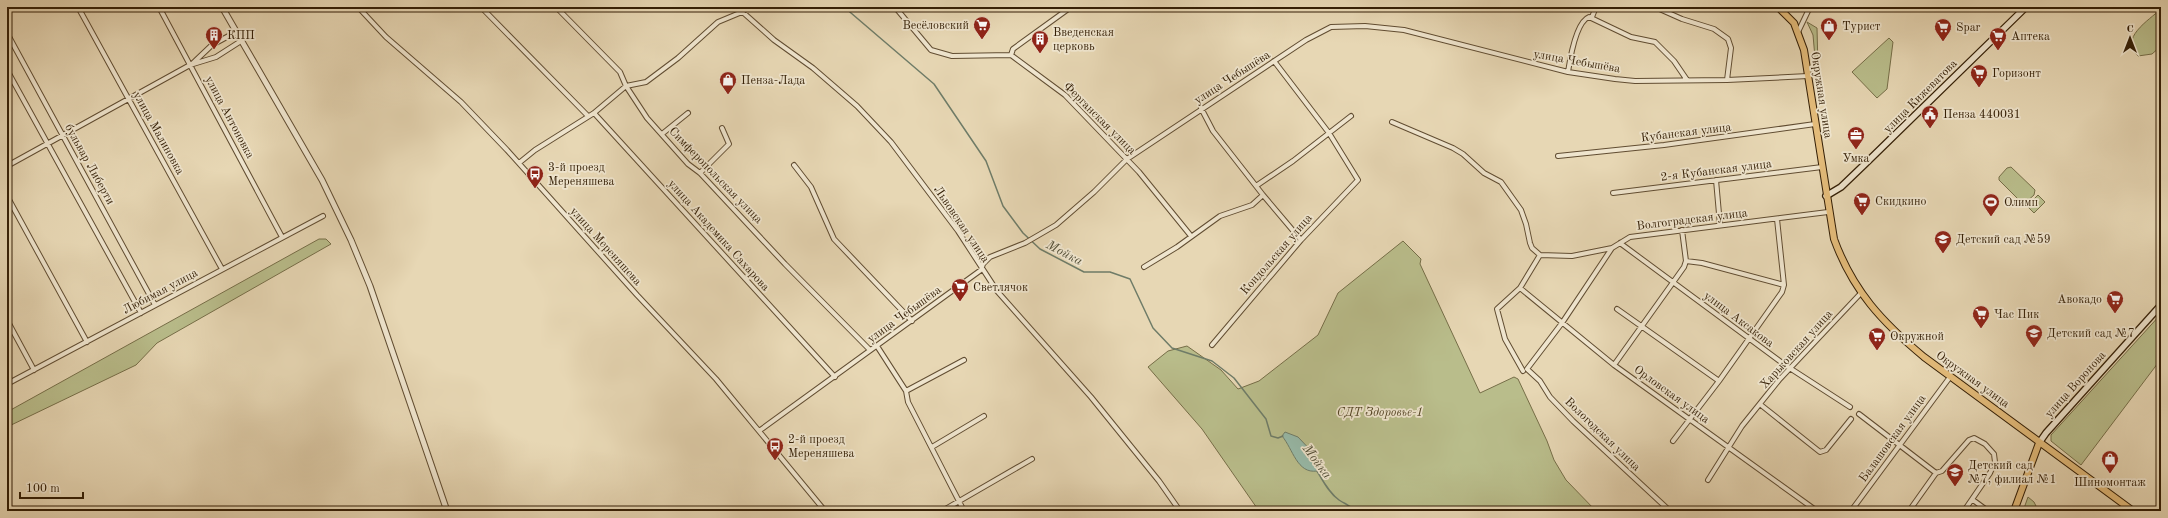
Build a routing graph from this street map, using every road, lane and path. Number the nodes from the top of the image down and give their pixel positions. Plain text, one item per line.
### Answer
1 (78, 7) edge
2 (159, 7) edge
3 (222, 7) edge
4 (358, 7) edge
5 (482, 7) edge
6 (556, 7) edge
7 (737, 7) edge
8 (749, 7) edge
9 (895, 7) edge
10 (1071, 7) edge
11 (1596, 7) edge
12 (1655, 7) edge
13 (1778, 7) edge
14 (1810, 7) edge
15 (2026, 7) edge
16 (1064, 8) edge
17 (742, 12) junction
18 (1592, 17) junction
19 (236, 32) junction
20 (1798, 32) junction
21 (7, 33) edge
22 (241, 41) junction
23 (1011, 55) junction
24 (1274, 61) junction
25 (190, 65) junction
26 (7, 70) edge
27 (1568, 72) junction
28 (1808, 76) junction
29 (1687, 80) junction
30 (1727, 80) junction
31 (626, 86) junction
32 (128, 99) junction
33 (1201, 108) junction
34 (594, 113) junction
35 (688, 113) dead end
36 (588, 116) junction
37 (1351, 116) dead end
38 (1392, 122) dead end
39 (1816, 124) junction
40 (722, 128) dead end
41 (1329, 133) junction
42 (662, 134) junction
43 (63, 135) junction
44 (48, 143) junction
45 (1558, 156) dead end
46 (1126, 159) junction
47 (519, 163) junction
48 (794, 165) dead end
49 (7, 166) edge
50 (1822, 167) junction
51 (700, 172) junction
52 (1716, 180) junction
53 (1256, 186) junction
54 (1613, 194) dead end
55 (1263, 195) junction
56 (7, 196) edge
57 (1826, 196) junction
58 (1828, 212) junction
59 (323, 216) dead end
60 (1776, 219) junction
61 (1720, 225) junction
62 (1682, 230) junction
63 (1191, 236) junction
64 (282, 237) junction
65 (1301, 240) junction
66 (1620, 243) junction
67 (1612, 248) junction
68 (1540, 255) junction
69 (1686, 261) junction
70 (1144, 267) dead end
71 (222, 269) junction
72 (981, 270) junction
73 (1673, 282) junction
74 (1784, 285) junction
75 (1520, 288) junction
76 (1861, 293) junction
77 (156, 305) junction
78 (2161, 305) edge
79 (1617, 309) dead end
80 (141, 313) junction
81 (7, 320) edge
82 (912, 321) junction
83 (1562, 323) junction
84 (1642, 327) junction
85 (1749, 339) junction
86 (86, 342) junction
87 (1212, 345) dead end
88 (877, 346) junction
89 (870, 350) junction
90 (964, 360) dead end
91 (1614, 365) junction
92 (1790, 369) junction
93 (34, 370) junction
94 (1525, 370) junction
95 (1950, 376) junction
96 (835, 377) junction
97 (1719, 381) junction
98 (7, 384) edge
99 (906, 392) junction
100 (1761, 405) junction
101 (1850, 407) dead end
102 (1859, 414) dead end
103 (984, 416) dead end
104 (1851, 419) dead end
105 (1691, 420) junction
106 (759, 431) junction
107 (1673, 441) dead end
108 (2039, 443) junction
109 (1898, 445) junction
110 (932, 447) junction
111 (1729, 448) junction
112 (1032, 459) dead end
113 (1936, 473) junction
114 (1708, 480) dead end
115 (1973, 500) junction
116 (960, 501) junction
117 (447, 511) edge
118 (825, 511) edge
119 (942, 511) edge
120 (964, 511) edge
121 (1180, 511) edge
122 (1670, 511) edge
123 (1817, 511) edge
124 (1851, 511) edge
125 (1909, 511) edge
126 (1964, 511) edge
127 (1988, 511) edge
128 (2014, 511) edge
129 (2132, 511) edge

1 - 32 street, улица Малиновка
2 - 25 street, улица Антоновка
3 - 19 street
4 - 47 street, улица Мереняшева
5 - 36 street
6 - 31 street, Симферопольская улица
7 - 17 street, Львовская улица
8 - 17 street
9 - 23 street
10 - 16 street
11 - 18 street
12 - 30 street
13 - 20 main road, Окружная улица
14 - 20 street
15 - 57 main road, улица Кижеватова
16 - 23 street
17 - 31 street
17 - 72 street, Львовская улица
18 - 27 street
18 - 29 street
19 - 22 street
19 - 25 street
20 - 28 main road, Окружная улица
21 - 43 street, бульвар Либерти
22 - 25 street
22 - 117 street
23 - 46 street, Ферганская улица
24 - 27 street, улица Чебышёва
24 - 33 street, улица Чебышёва
24 - 41 street
25 - 32 street
25 - 64 street, улица Антоновка
26 - 44 street
27 - 29 street, улица Чебышёва
28 - 30 street, улица Чебышёва
28 - 39 main road, Окружная улица
29 - 30 street, улица Чебышёва
31 - 34 street
31 - 42 street, Симферопольская улица
32 - 43 street
32 - 71 street, улица Малиновка
33 - 46 street, улица Чебышёва
33 - 53 street
34 - 36 street
34 - 96 street, улица Академика Сахарова
35 - 42 street
36 - 47 street
37 - 41 street
38 - 68 street
39 - 45 street, Кубанская улица
39 - 50 main road, Окружная улица
40 - 51 street
41 - 53 street
41 - 65 street, Кондольская улица
42 - 51 street, Симферопольская улица
43 - 44 street
43 - 77 street, бульвар Либерти
44 - 49 street
44 - 80 street
46 - 63 street, Ферганская улица
46 - 72 street, улица Чебышёва
47 - 106 street, улица Мереняшева
48 - 82 street
50 - 52 street, 2-я Кубанская улица
50 - 57 main road, Окружная улица
51 - 89 street, Симферопольская улица
52 - 54 street, 2-я Кубанская улица
52 - 61 street
53 - 55 street
55 - 63 street
55 - 65 street
56 - 86 street
57 - 58 main road, Окружная улица
58 - 60 street, Волгоградская улица
58 - 76 main road, Окружная улица
59 - 64 street, Любимая улица
60 - 61 street, Волгоградская улица
60 - 74 street
61 - 62 street, Волгоградская улица
62 - 66 street, Волгоградская улица
62 - 69 street
63 - 70 street
64 - 71 street, Любимая улица
65 - 87 street, Кондольская улица
66 - 67 street, Волгоградская улица
66 - 73 street, улица Аксакова
67 - 68 street
67 - 83 street, Волгоградская улица
68 - 75 street
69 - 73 street
69 - 74 street
71 - 77 street, Любимая улица
72 - 82 street, улица Чебышёва
72 - 121 street, Львовская улица
73 - 84 street
73 - 85 street, улица Аксакова
74 - 85 street
75 - 83 street, Орловская улица
75 - 94 street, Вологодская улица
76 - 92 street, Харьковская улица
76 - 95 main road, Окружная улица
77 - 80 street, Любимая улица
78 - 108 main road, улица Воронова
79 - 84 street
80 - 86 street, Любимая улица
81 - 93 street
82 - 88 street, улица Чебышёва
83 - 91 street, Орловская улица
83 - 94 street, Волгоградская улица
84 - 91 street
84 - 97 street
85 - 92 street, улица Аксакова
85 - 97 street
86 - 93 street, Любимая улица
88 - 89 street, улица Чебышёва
88 - 99 street
89 - 96 street, улица Чебышёва
90 - 99 street
91 - 105 street, Орловская улица
92 - 100 street, Харьковская улица
92 - 101 street, улица Аксакова
93 - 98 street, Любимая улица
94 - 122 street, Вологодская улица
95 - 108 main road, Окружная улица
95 - 109 street, Балашовская улица
96 - 106 street, улица Чебышёва
97 - 105 street
99 - 110 street
100 - 104 street
100 - 111 street, Харьковская улица
102 - 109 street
103 - 110 street
105 - 107 street
105 - 111 street, Орловская улица
106 - 118 street, улица Мереняшева
108 - 128 main road
108 - 129 main road, Окружная улица
109 - 113 street
109 - 124 street, Балашовская улица
110 - 116 street
111 - 114 street, Харьковская улица
111 - 123 street, Орловская улица
112 - 116 street
113 - 115 street
113 - 125 street
115 - 126 street
115 - 127 street
116 - 119 street
116 - 120 street

